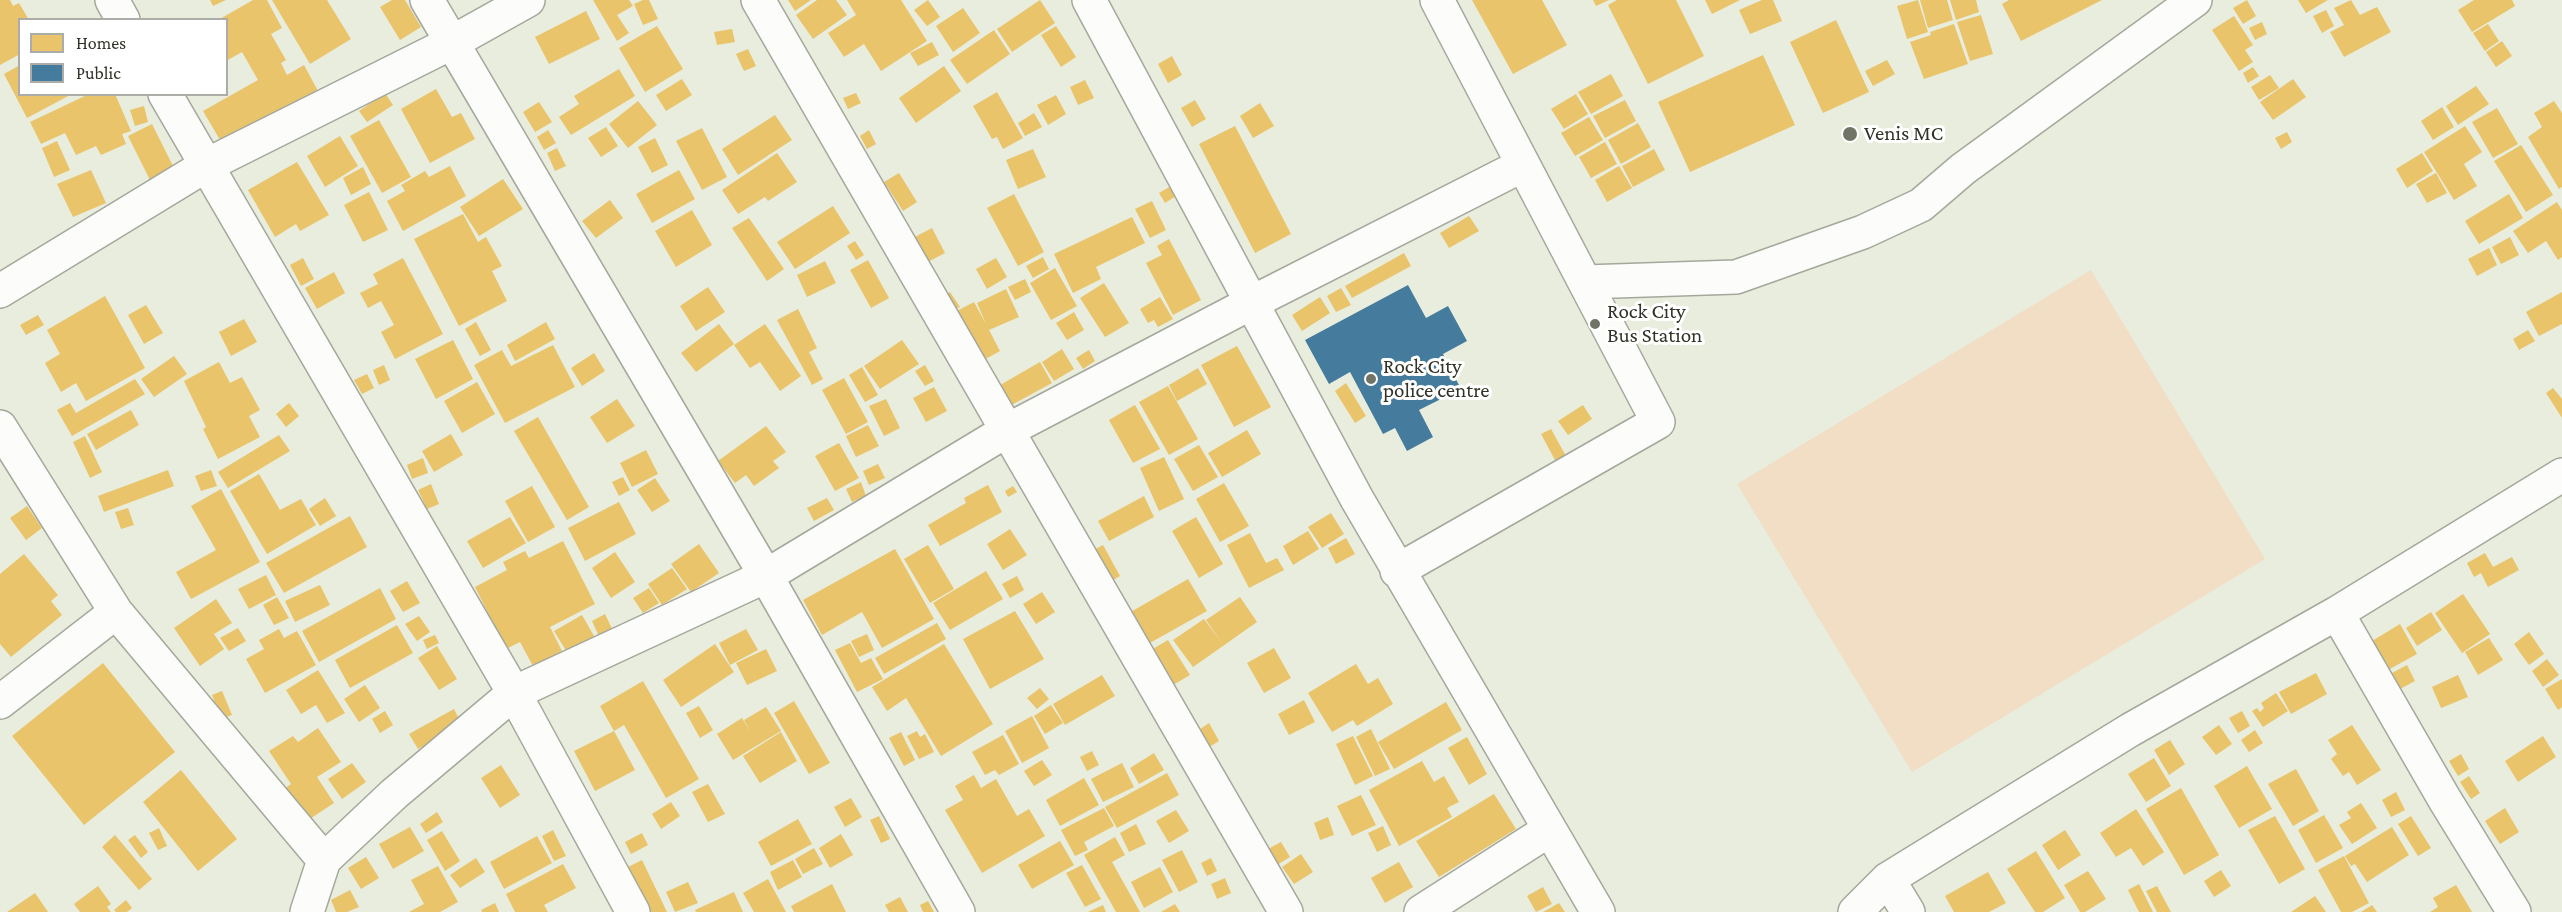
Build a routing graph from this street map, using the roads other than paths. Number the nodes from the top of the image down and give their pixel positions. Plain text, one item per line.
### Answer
1 (112, 0) edge
2 (427, 0) edge
3 (528, 0) edge
4 (758, 0) edge
5 (1089, 0) edge
6 (1437, 0) edge
7 (2195, 0) edge
8 (122, 18) edge
9 (451, 43) junction
10 (166, 96) edge
11 (1523, 165) junction
12 (205, 166) junction
13 (1585, 282) junction
14 (0, 291) edge
15 (1251, 303) junction
16 (0, 426) edge
17 (1006, 431) junction
18 (2562, 475) edge
19 (1397, 571) junction
20 (766, 576) junction
21 (116, 612) junction
22 (2337, 613) junction
23 (514, 693) junction
24 (0, 702) edge
25 (1550, 830) junction
26 (324, 860) junction
27 (1888, 879) junction
28 (307, 912) edge
29 (633, 912) edge
30 (958, 912) edge
31 (1286, 912) edge
32 (1421, 912) edge
33 (1598, 912) edge
34 (1855, 912) edge
35 (1908, 912) edge
36 (2514, 912) edge

1 - 8 street
2 - 9 street
3 - 9 street
4 - 17 street
5 - 15 street
6 - 11 street
7 - 13 street
9 - 12 street
9 - 20 street
10 - 12 street
11 - 13 street
11 - 15 street
12 - 14 street
12 - 23 street
13 - 19 street
15 - 17 street
15 - 19 street
16 - 21 street
17 - 20 street
17 - 31 street
18 - 22 street
19 - 25 street
20 - 23 street
20 - 30 street
21 - 24 street
21 - 26 street
22 - 27 street
22 - 36 street
23 - 26 street
23 - 29 street
25 - 32 street
25 - 33 street
26 - 28 street
27 - 34 street
27 - 35 street

